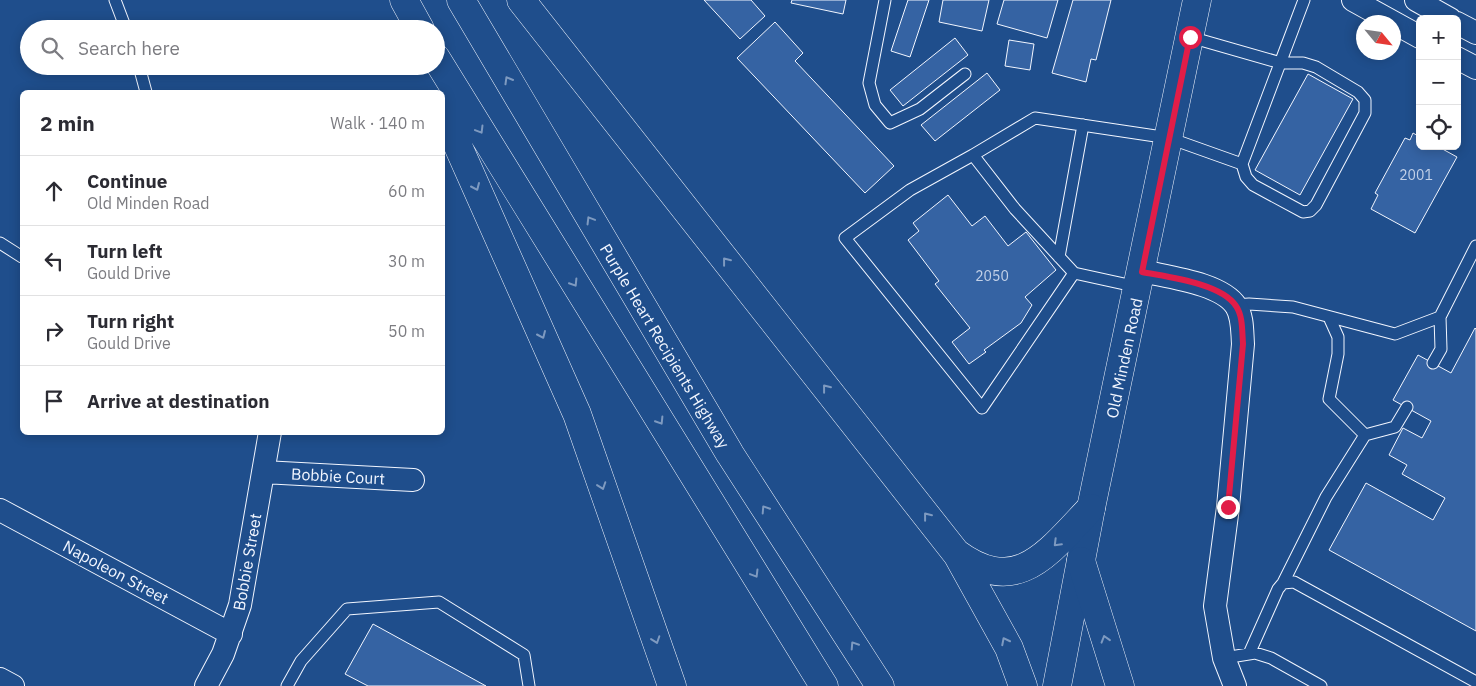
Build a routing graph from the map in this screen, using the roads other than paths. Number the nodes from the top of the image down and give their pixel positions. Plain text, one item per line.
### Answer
1 (115, 0) edge
2 (394, 0) edge
3 (404, 0) edge
4 (461, 0) edge
5 (521, 0) edge
6 (886, 0) edge
7 (1197, 0) edge
8 (1304, 0) edge
9 (1353, 0) edge
10 (1416, 0) edge
11 (1443, 15) edge
12 (123, 20) edge
13 (402, 20) edge
14 (415, 20) edge
15 (1461, 25) edge
16 (1476, 33) edge
17 (1416, 35) edge
18 (1190, 37) junction
19 (1461, 60) edge
20 (1282, 63) junction
21 (1476, 68) edge
22 (445, 73) edge
23 (965, 74) dead end
24 (141, 75) edge
25 (427, 75) edge
26 (145, 90) edge
27 (434, 90) edge
28 (445, 117) edge
29 (1083, 125) junction
30 (1169, 138) junction
31 (973, 155) junction
32 (1242, 164) junction
33 (0, 243) edge
34 (1476, 246) edge
35 (20, 256) edge
36 (1059, 257) junction
37 (1074, 273) junction
38 (1141, 279) junction
39 (1236, 305) junction
40 (1329, 317) junction
41 (1440, 317) junction
42 (1433, 363) dead end
43 (1407, 408) dead end
44 (269, 435) edge
45 (1365, 435) junction
46 (263, 472) junction
47 (413, 480) dead end
48 (1091, 508) junction
49 (0, 510) edge
50 (956, 553) junction
51 (1081, 560) junction
52 (1283, 583) junction
53 (231, 634) junction
54 (1249, 654) junction
55 (1224, 658) junction
56 (0, 679) edge
57 (1476, 682) edge
58 (13, 686) edge
59 (206, 686) edge
60 (288, 686) edge
61 (529, 686) edge
62 (672, 686) edge
63 (824, 686) edge
64 (880, 686) edge
65 (1023, 686) edge
66 (1057, 686) edge
67 (1120, 686) edge
68 (1235, 686) edge
69 (1321, 686) edge

1 - 12 lane
2 - 13 main road
3 - 14 main road
64 -> 4 main road, Purple Heart Recipients Highway
50 -> 5 main road
6 - 23 lane
7 - 18 main road, Old Minden Road
8 - 20 lane
9 - 17 street
10 - 11 street
15 - 16 street
18 - 20 lane
18 - 30 main road, Old Minden Road
19 - 21 street
20 - 32 lane
20 - 32 lane
22 -> 63 main road
24 - 26 lane
25 - 27 main road
28 -> 62 main road
29 - 30 lane
29 - 31 lane
29 - 36 lane
30 - 32 lane
30 - 38 main road, Old Minden Road
31 - 36 lane
31 - 37 lane
33 - 35 lane
34 - 41 lane
36 - 37 lane
37 - 38 lane
38 - 39 street
38 - 48 main road, Old Minden Road
39 - 40 lane
39 - 55 street
40 - 41 lane
40 - 45 lane
41 - 42 lane
43 - 45 lane
44 - 46 street, Bobbie Street
45 - 52 lane
46 - 47 street, Bobbie Court
46 - 53 street, Bobbie Street
48 -> 50 main road
48 - 51 main road, Old Minden Road
49 - 53 street, Napoleon Street
65 -> 50 main road
51 - 66 main road, Old Minden Road
67 -> 51 main road
52 - 54 lane
52 - 57 lane
53 - 59 street, Bobbie Street
54 - 55 lane
54 - 69 lane
55 - 68 street
56 - 58 street
60 - 61 lane

